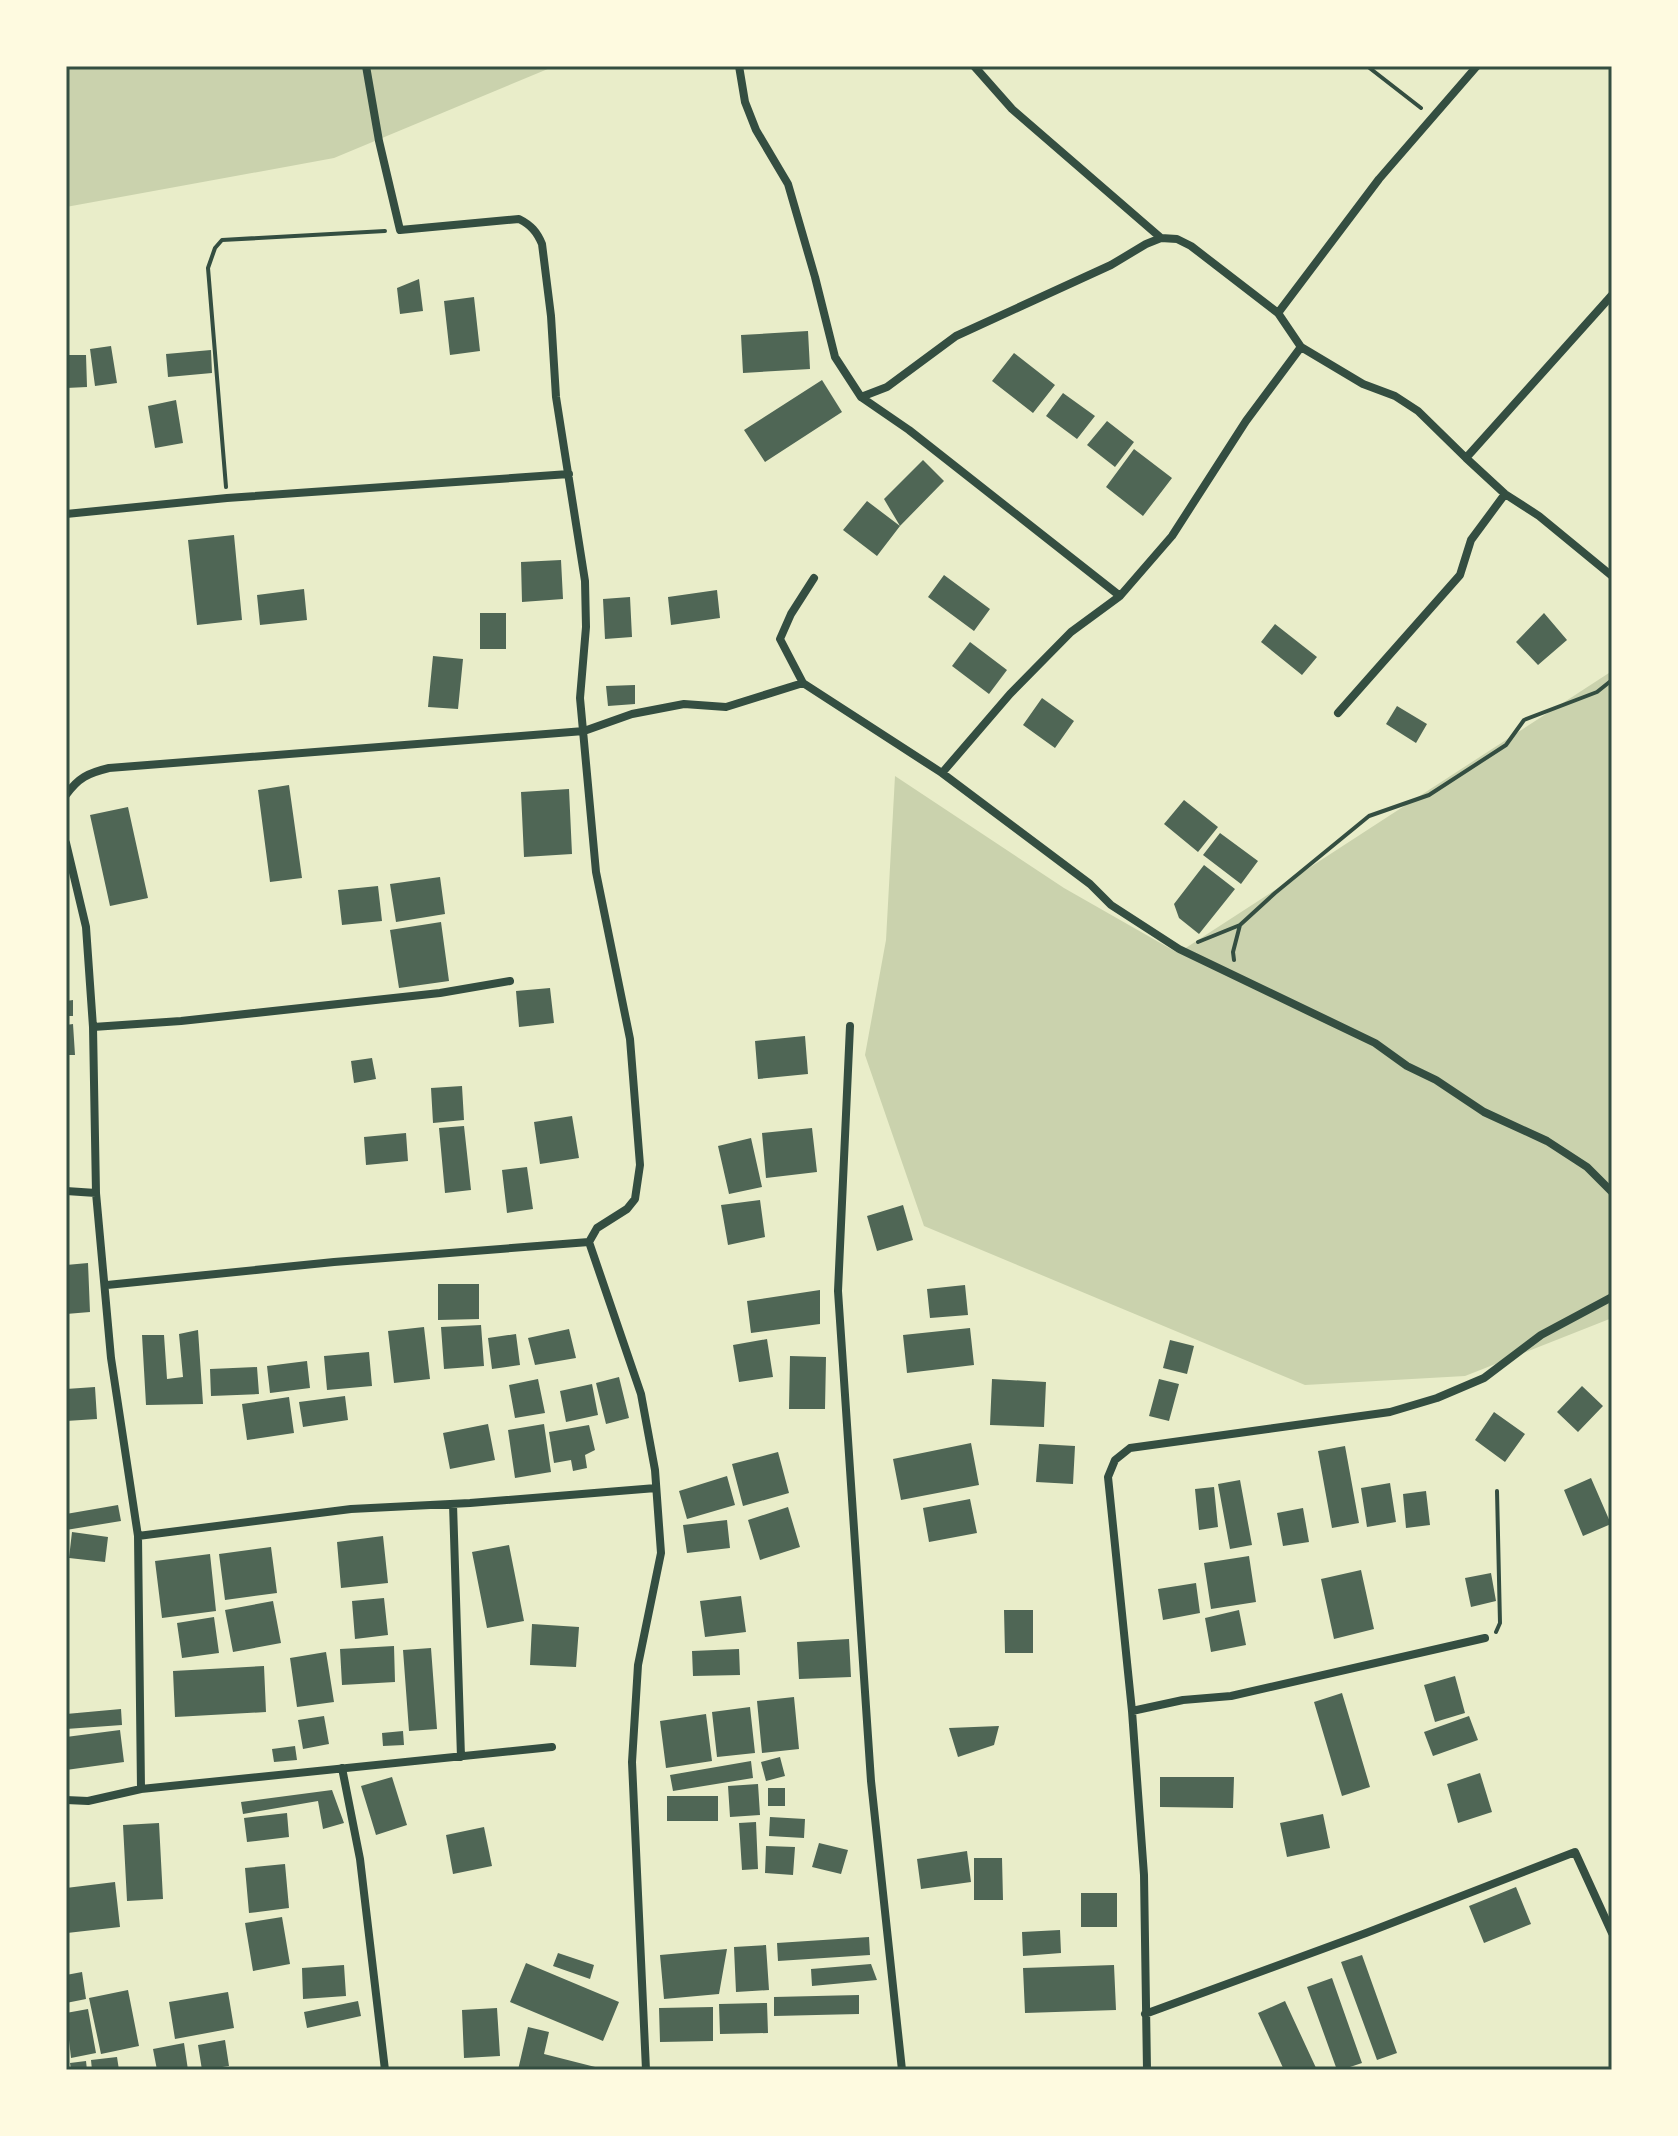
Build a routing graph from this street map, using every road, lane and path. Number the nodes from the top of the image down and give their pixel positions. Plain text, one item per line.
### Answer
1 (366, 66) edge
2 (739, 66) edge
3 (974, 66) edge
4 (1367, 66) edge
5 (1477, 66) edge
6 (1433, 117) junction
7 (400, 230) junction
8 (1161, 238) junction
9 (1612, 295) edge
10 (1278, 313) junction
11 (1301, 347) junction
12 (861, 397) junction
13 (1466, 458) junction
14 (569, 474) junction
15 (1505, 494) junction
16 (227, 498) junction
17 (66, 514) edge
18 (1612, 576) edge
19 (814, 578) dead end
20 (1120, 596) junction
21 (1612, 680) edge
22 (803, 683) junction
23 (1338, 713) dead end
24 (584, 731) junction
25 (942, 773) junction
26 (66, 795) edge
27 (66, 843) edge
28 (1240, 925) junction
29 (1179, 949) junction
30 (1237, 975) junction
31 (510, 981) dead end
32 (850, 1026) dead end
33 (93, 1027) junction
34 (66, 1191) edge
35 (1612, 1192) edge
36 (96, 1193) junction
37 (589, 1242) junction
38 (107, 1285) junction
39 (1612, 1297) edge
40 (656, 1488) junction
41 (1497, 1491) dead end
42 (453, 1504) junction
43 (138, 1536) junction
44 (1485, 1638) joint
45 (1132, 1711) junction
46 (552, 1747) dead end
47 (461, 1757) junction
48 (342, 1768) junction
49 (141, 1789) junction
50 (66, 1800) edge
51 (1612, 1933) edge
52 (1145, 2014) junction
53 (385, 2070) edge
54 (646, 2070) edge
55 (902, 2070) edge
56 (1147, 2070) edge

1 - 7 street
2 - 12 street
3 - 8 street
4 - 6 path
5 - 6 street
6 - 10 street
7 - 14 street
7 - 16 path
8 - 10 street
8 - 12 street
9 - 13 street
10 - 11 street
11 - 13 street
11 - 20 street
12 - 20 street
13 - 15 street
14 - 16 street
14 - 24 street
15 - 18 street
15 - 23 street
16 - 17 street
19 - 22 street
20 - 25 street
21 - 28 path
22 - 24 street
22 - 25 street
24 - 26 street
24 - 37 street
25 - 29 street
27 - 33 street
28 - 29 path
28 - 30 path
29 - 30 street
30 - 35 street
31 - 33 street
32 - 55 street
33 - 36 street
34 - 36 street
36 - 38 street
37 - 38 street
37 - 40 street
38 - 43 street
39 - 45 street
40 - 42 street
40 - 54 street
41 - 44 path
42 - 43 street
42 - 47 street
43 - 49 street
44 - 45 street
45 - 52 street
46 - 47 street
47 - 48 street
48 - 49 street
48 - 53 street
49 - 50 street
51 - 52 street
52 - 56 street

